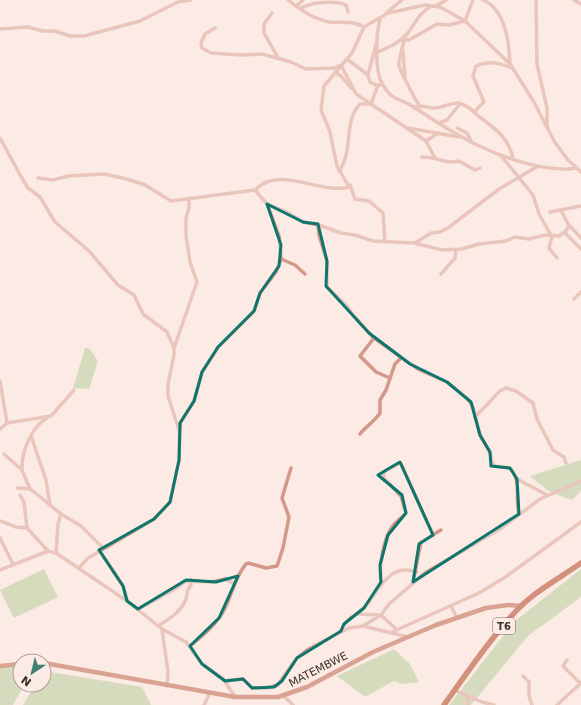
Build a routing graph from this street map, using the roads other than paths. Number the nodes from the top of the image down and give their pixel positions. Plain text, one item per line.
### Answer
1 (191, 0) edge
2 (288, 0) edge
3 (303, 0) edge
4 (402, 0) edge
5 (446, 0) edge
6 (473, 0) edge
7 (483, 0) edge
8 (536, 0) edge
9 (574, 0) edge
10 (581, 4) edge
11 (296, 6) junction
12 (434, 6) junction
13 (300, 9) junction
14 (348, 12) dead end
15 (272, 13) dead end
16 (386, 14) junction
17 (380, 19) junction
18 (465, 21) junction
19 (364, 27) junction
20 (215, 28) dead end
21 (0, 29) edge
22 (403, 39) junction
23 (378, 40) junction
24 (403, 50) junction
25 (378, 52) junction
26 (278, 58) junction
27 (348, 59) junction
28 (510, 64) junction
29 (342, 65) junction
30 (514, 69) junction
31 (335, 72) junction
32 (368, 75) junction
33 (405, 78) junction
34 (380, 85) junction
35 (356, 94) junction
36 (371, 104) junction
37 (460, 104) junction
38 (419, 105) junction
39 (414, 108) junction
40 (474, 112) junction
41 (439, 123) junction
42 (407, 128) junction
43 (457, 128) dead end
44 (547, 128) junction
45 (438, 133) junction
46 (459, 137) junction
47 (0, 138) edge
48 (426, 141) junction
49 (472, 143) junction
50 (501, 155) junction
51 (422, 157) dead end
52 (435, 158) junction
53 (513, 159) junction
54 (538, 166) junction
55 (480, 168) dead end
56 (575, 168) junction
57 (339, 171) junction
58 (581, 172) edge
59 (519, 177) junction
60 (38, 178) dead end
61 (350, 185) junction
62 (255, 190) junction
63 (188, 200) junction
64 (267, 204) junction
65 (581, 206) edge
66 (561, 210) junction
67 (550, 212) dead end
68 (318, 224) junction
69 (569, 225) junction
70 (565, 233) junction
71 (552, 236) junction
72 (581, 238) edge
73 (385, 242) junction
74 (414, 243) junction
75 (581, 248) edge
76 (456, 250) junction
77 (557, 258) dead end
78 (281, 259) junction
79 (305, 274) dead end
80 (441, 274) dead end
81 (581, 292) edge
82 (574, 299) dead end
83 (374, 338) junction
84 (174, 348) junction
85 (401, 358) junction
86 (390, 378) junction
87 (0, 381) edge
88 (74, 390) dead end
89 (51, 416) junction
90 (475, 417) junction
91 (7, 423) junction
92 (0, 429) edge
93 (360, 434) dead end
94 (31, 436) junction
95 (180, 436) junction
96 (4, 454) dead end
97 (566, 463) dead end
98 (291, 468) dead end
99 (22, 470) junction
100 (517, 479) junction
101 (581, 481) edge
102 (17, 488) dead end
103 (30, 489) junction
104 (547, 495) junction
105 (20, 496) dead end
106 (50, 505) junction
107 (61, 514) junction
108 (519, 514) junction
109 (0, 521) edge
110 (581, 522) edge
111 (27, 528) junction
112 (441, 530) dead end
113 (433, 535) junction
114 (0, 538) edge
115 (103, 548) junction
116 (99, 550) junction
117 (48, 551) junction
118 (56, 553) junction
119 (581, 563) edge
120 (13, 564) junction
121 (79, 568) junction
122 (0, 569) edge
123 (416, 572) junction
124 (190, 580) junction
125 (381, 582) junction
126 (413, 582) junction
127 (234, 584) junction
128 (127, 601) junction
129 (450, 606) junction
130 (522, 606) junction
131 (138, 609) junction
132 (357, 614) junction
133 (381, 615) junction
134 (457, 618) junction
135 (158, 626) junction
136 (363, 626) junction
137 (162, 629) junction
138 (396, 629) junction
139 (341, 632) junction
140 (392, 632) junction
141 (408, 637) junction
142 (190, 646) junction
143 (567, 660) dead end
144 (52, 664) edge
145 (12, 665) edge
146 (0, 666) edge
147 (523, 676) dead end
148 (225, 681) junction
149 (581, 683) edge
150 (167, 686) junction
151 (454, 690) junction
152 (210, 693) junction
153 (284, 696) junction
154 (468, 696) junction
155 (235, 697) junction
156 (204, 705) edge
157 (293, 705) edge
158 (444, 705) edge
159 (468, 705) edge
160 (494, 705) edge
161 (532, 705) edge
162 (557, 705) edge

1 - 21 street
2 - 11 street
3 - 11 street
4 - 16 street
5 - 12 street
6 - 18 street
7 - 28 street
8 - 44 street
9 - 10 street
11 - 13 street
12 - 16 street
12 - 18 street
12 - 22 street
13 - 14 street
13 - 19 street
15 - 26 street
16 - 17 street
17 - 19 street
17 - 23 street
18 - 22 street
18 - 28 street
19 - 27 street
20 - 26 street
22 - 24 street
22 - 25 street
23 - 25 street
23 - 32 street
24 - 33 street
24 - 33 street
25 - 34 street
26 - 29 street
27 - 29 street
27 - 32 street
28 - 30 street
29 - 31 street
29 - 35 street
30 - 40 street
30 - 44 street
31 - 35 street
31 - 57 street
32 - 34 street
33 - 38 street
34 - 36 street
34 - 39 street
35 - 36 street
36 - 42 street
36 - 57 street
37 - 38 street
37 - 40 street
37 - 41 street
38 - 39 street
39 - 41 street
40 - 53 street
41 - 46 street
42 - 45 street
42 - 48 street
43 - 49 street
44 - 56 street
45 - 46 street
45 - 48 street
46 - 49 street
47 - 84 street
48 - 52 street
49 - 50 street
50 - 53 street
50 - 59 street
51 - 52 street
52 - 55 street
53 - 54 street
54 - 56 street
54 - 59 street
56 - 58 street
57 - 61 street
59 - 71 street
59 - 74 street
60 - 63 street
61 - 62 street
61 - 73 street
62 - 63 street
62 - 64 street
63 - 84 street
64 - 68 street
64 - 78 street
65 - 66 street
66 - 67 street
66 - 69 street
68 - 73 street
68 - 83 street
69 - 70 street
69 - 72 street
70 - 71 street
70 - 75 street
71 - 76 street
71 - 77 street
73 - 74 street
74 - 76 street
76 - 80 street
78 - 79 street
78 - 95 street
81 - 82 street
83 - 85 street
83 - 86 street
84 - 95 street
85 - 86 street
85 - 90 street
86 - 93 street
87 - 91 street
88 - 89 street
89 - 91 street
89 - 94 street
90 - 97 street
90 - 100 street
91 - 92 street
94 - 99 street
94 - 106 street
95 - 115 street
96 - 99 street
98 - 127 street
99 - 103 street
100 - 104 street
100 - 108 street
101 - 104 street
102 - 103 street
103 - 106 street
104 - 108 street
105 - 111 street
106 - 107 street
107 - 115 street
107 - 118 street
108 - 126 street
109 - 111 street
110 - 129 street
111 - 117 street
112 - 113 street
113 - 123 street
113 - 125 street
114 - 120 street
115 - 116 street
116 - 121 street
116 - 128 street
117 - 118 street
117 - 120 street
118 - 121 street
119 - 130 highway, T6
120 - 122 street
121 - 128 street
123 - 125 street
123 - 126 street
124 - 127 street
124 - 131 street
124 - 135 street
125 - 132 street
126 - 133 street
127 - 142 street
128 - 131 street
129 - 134 street
129 - 138 street
130 - 134 main road, MATEMBWE
130 - 151 highway, T6
131 - 135 street
132 - 133 street
132 - 139 street
133 - 136 street
133 - 138 street
134 - 141 main road, MATEMBWE
135 - 137 street
136 - 139 street
136 - 140 street
137 - 142 street
137 - 150 street
138 - 140 street
139 - 148 street
140 - 141 street
141 - 153 main road, MATEMBWE
142 - 148 street
143 - 149 street
144 - 150 main road, MATEMBWE
145 - 146 main road
147 - 161 street
148 - 155 street
149 - 162 street
150 - 152 main road, MATEMBWE
151 - 154 street
151 - 158 highway, T6
152 - 155 main road, MATEMBWE
152 - 156 street
153 - 155 main road, MATEMBWE
153 - 157 street
154 - 159 street
154 - 160 street

